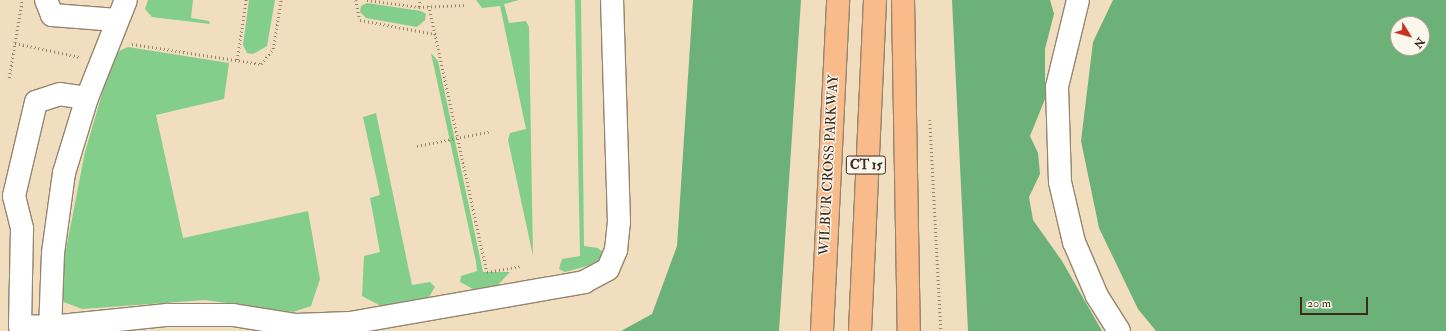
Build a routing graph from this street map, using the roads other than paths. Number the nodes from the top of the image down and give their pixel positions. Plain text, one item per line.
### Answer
1 (46, 0) edge
2 (126, 0) edge
3 (612, 0) edge
4 (838, 0) edge
5 (874, 0) edge
6 (904, 0) edge
7 (1078, 0) edge
8 (117, 20) junction
9 (87, 98) junction
10 (909, 208) junction
11 (826, 222) junction
12 (50, 329) edge
13 (812, 331) edge
14 (822, 331) edge
15 (860, 331) edge
16 (909, 331) edge
17 (917, 331) edge
18 (1119, 331) edge

1 - 8 street
2 - 8 street
3 - 12 street
4 - 11 highway, WILBUR CROSS PARKWAY / CT 15
5 - 15 highway, CT 15
6 - 10 highway
7 - 18 street
8 - 9 street
9 - 12 street
9 - 12 street
10 - 16 highway
10 - 17 highway
11 - 13 highway
11 - 14 highway, WILBUR CROSS PARKWAY / CT 15

